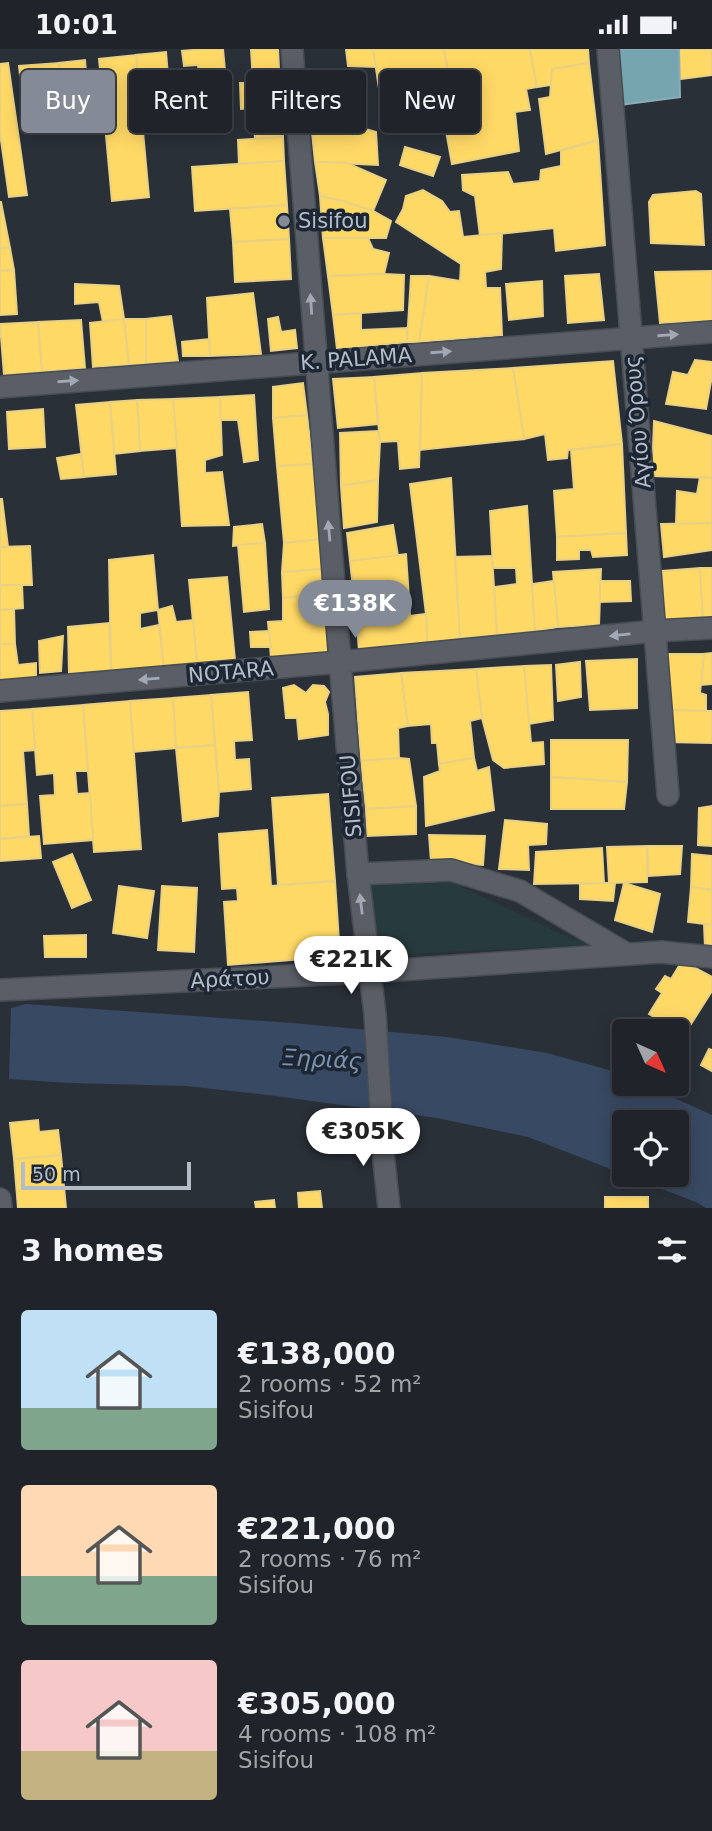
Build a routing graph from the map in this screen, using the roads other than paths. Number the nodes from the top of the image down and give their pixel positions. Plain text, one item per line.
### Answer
1 (292, 49) edge
2 (608, 49) edge
3 (712, 332) edge
4 (631, 338) junction
5 (315, 362) junction
6 (0, 387) edge
7 (712, 628) edge
8 (655, 631) junction
9 (340, 663) junction
10 (0, 691) edge
11 (668, 795) dead end
12 (358, 874) junction
13 (626, 954) junction
14 (712, 957) edge
15 (370, 972) junction
16 (0, 990) edge
17 (0, 1199) edge
18 (1, 1208) edge
19 (389, 1208) edge

5 -> 1 street, SISIFOU
2 - 4 street, Αγίου Όρους
4 -> 3 street, K. PALAMA
5 -> 4 street, K. PALAMA
4 - 8 street, Αγίου Όρους
6 -> 5 street, K. PALAMA
9 -> 5 street, SISIFOU
7 - 8 street, NOTARA
8 -> 9 street, NOTARA
8 - 11 street, Αγίου Όρους
9 -> 10 street, NOTARA
9 - 12 street, SISIFOU
12 - 13 street
15 -> 12 street, SISIFOU
13 - 14 street, Αράτου
13 - 15 street, Αράτου
15 - 16 street, Αράτου
15 - 19 street, SISIFOU
17 - 18 street

